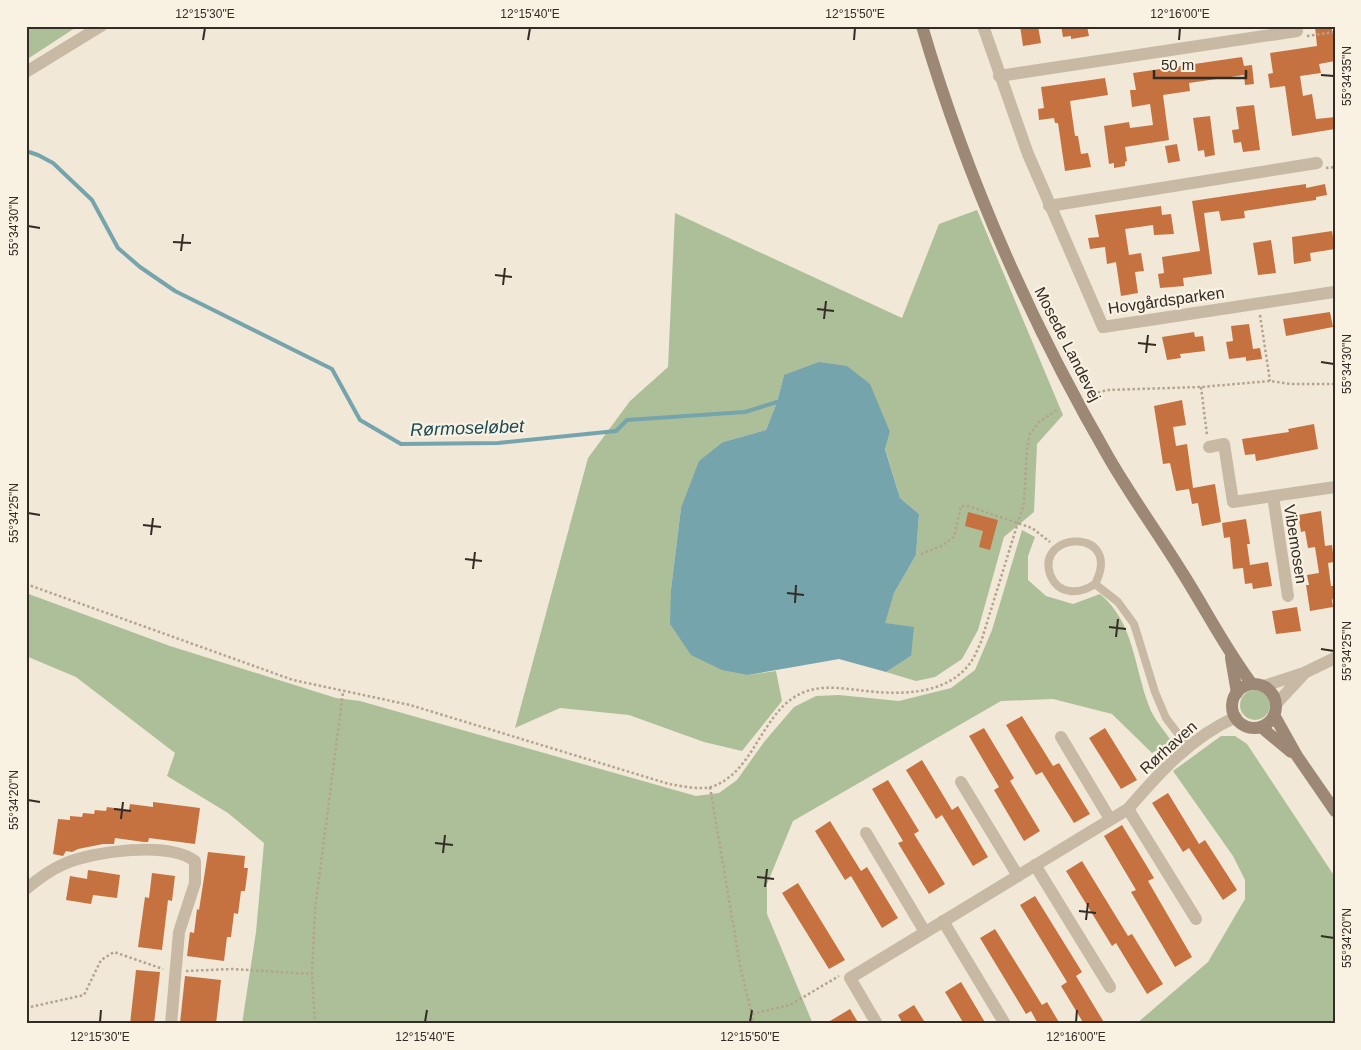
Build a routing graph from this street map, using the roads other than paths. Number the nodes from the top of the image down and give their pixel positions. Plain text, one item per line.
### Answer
1 (101, 26) edge
2 (922, 26) edge
3 (983, 26) edge
4 (1297, 31) road end
5 (26, 72) edge
6 (999, 76) junction
7 (1317, 162) dead end
8 (1049, 206) junction
9 (1334, 292) edge
10 (1209, 447) road end
11 (1335, 487) edge
12 (1273, 496) junction
13 (1095, 584) junction
14 (1288, 596) dead end
15 (1230, 656) junction
16 (1335, 658) edge
17 (1304, 673) junction
18 (1258, 685) junction
19 (1237, 693) junction
20 (1275, 709) junction
21 (1236, 717) junction
22 (1261, 727) junction
23 (1061, 737) dead end
24 (1188, 747) junction
25 (1297, 756) junction
26 (961, 782) dead end
27 (1128, 809) junction
28 (1335, 811) edge
29 (1110, 819) junction
30 (866, 833) dead end
31 (1035, 865) junction
32 (1018, 876) junction
33 (26, 889) edge
34 (1196, 919) dead end
35 (943, 921) junction
36 (925, 932) junction
37 (1110, 986) dead end
38 (170, 1024) edge
39 (877, 1024) edge
40 (1005, 1024) edge

1 - 5 street
2 - 15 main road, Mosede Landevej
3 - 6 street, Hovgårdsparken
4 - 6 street
6 - 8 street, Hovgårdsparken
7 - 8 street
8 - 9 street, Hovgårdsparken
10 - 12 street, Vibemosen
11 - 12 street, Vibemosen
12 - 14 street, Vibemosen
13 - 13 lane
13 - 24 lane
15 - 18 main road, Mosede Landevej
15 - 19 main road, Mosede Landevej
16 - 17 street
17 - 18 street
17 - 20 street
18 - 19 main road
18 - 20 main road
19 - 21 main road
20 - 22 main road
20 - 25 main road
21 - 22 main road
21 - 24 street, Rørhaven
22 - 25 main road
23 - 29 street
24 - 27 street, Rørhaven
25 - 28 main road
26 - 32 street
27 - 29 street, Rørhaven
27 - 34 street
29 - 31 street, Rørhaven
30 - 36 street
31 - 32 street, Rørhaven
31 - 37 street
32 - 35 street, Rørhaven
33 - 38 street
35 - 36 street, Rørhaven
35 - 40 street
36 - 39 street, Rørhaven

